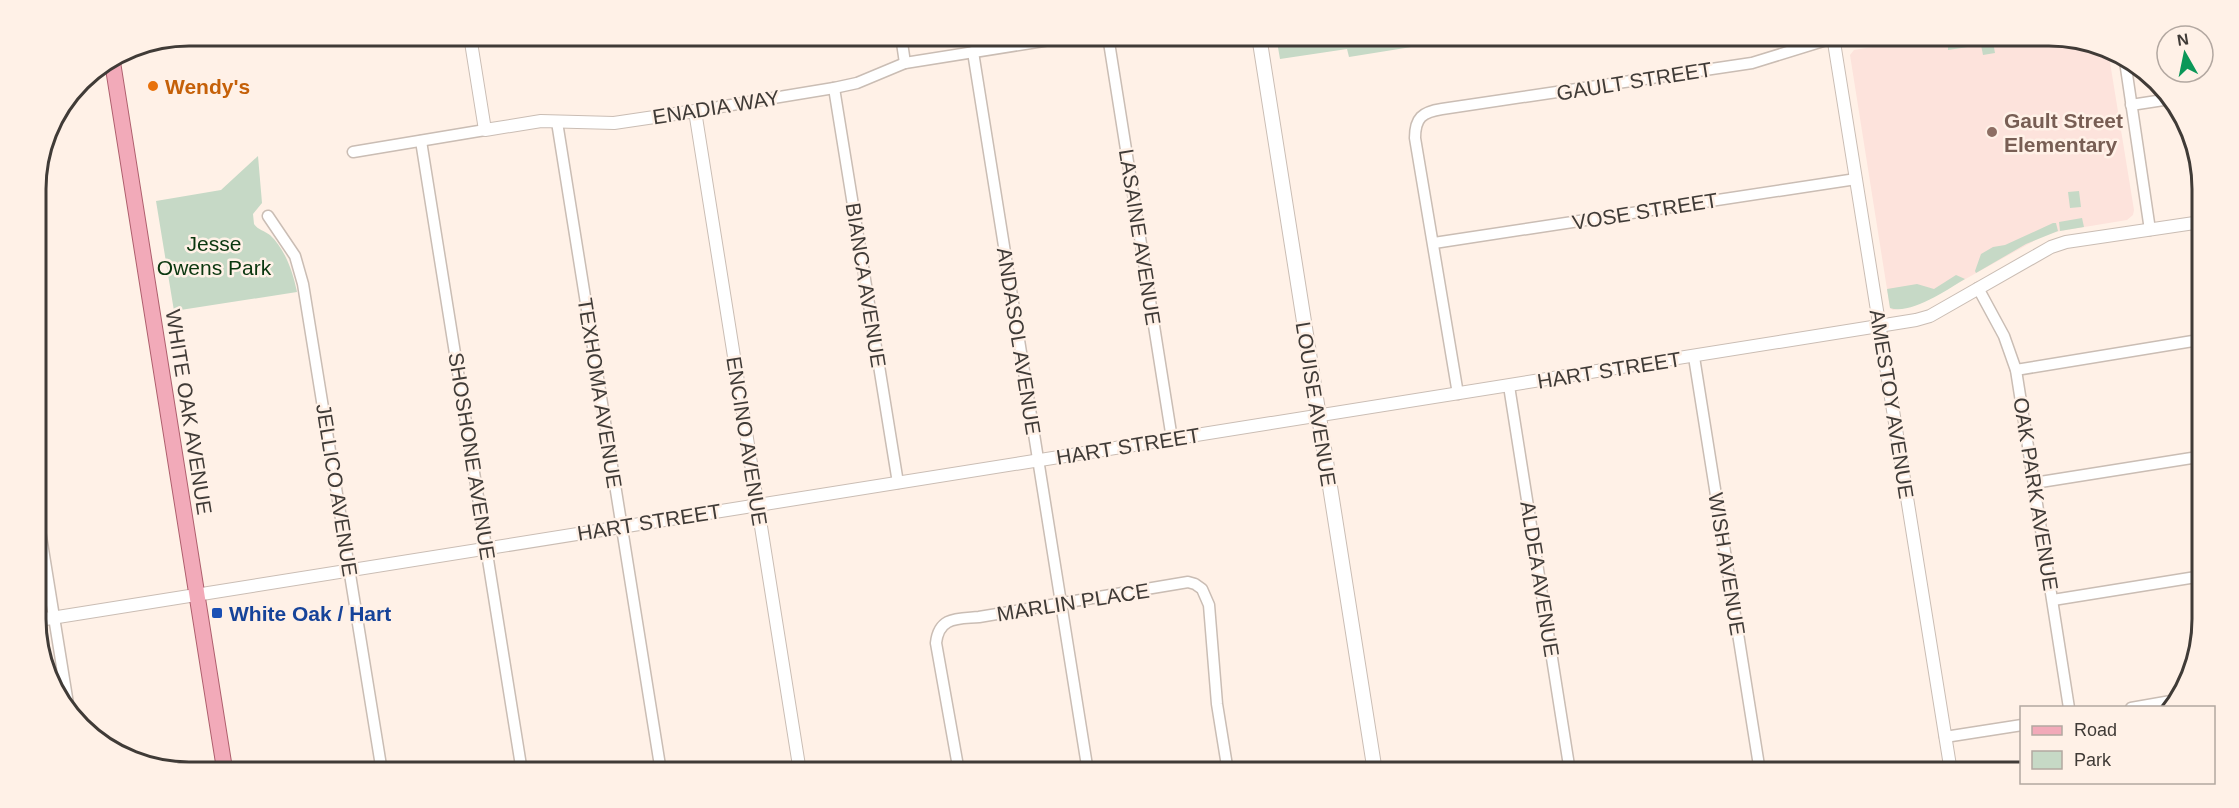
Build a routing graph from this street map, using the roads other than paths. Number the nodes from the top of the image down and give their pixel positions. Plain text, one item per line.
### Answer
1 (1261, 46) edge
2 (1805, 46) edge
3 (1834, 46) edge
4 (472, 47) edge
5 (903, 47) edge
6 (1008, 47) edge
7 (1110, 47) edge
8 (973, 52) junction
9 (905, 63) junction
10 (113, 69) edge
11 (2126, 69) edge
12 (834, 88) junction
13 (2161, 100) edge
14 (2131, 105) junction
15 (695, 111) junction
16 (557, 122) junction
17 (485, 130) junction
18 (421, 141) junction
19 (353, 152) dead end
20 (1856, 179) junction
21 (268, 216) dead end
22 (2192, 223) edge
23 (2150, 230) junction
24 (1434, 243) junction
25 (1978, 288) junction
26 (1880, 326) junction
27 (2192, 341) edge
28 (1694, 357) junction
29 (2016, 370) junction
30 (1509, 386) junction
31 (1458, 394) junction
32 (1318, 416) junction
33 (1173, 439) junction
34 (2192, 458) edge
35 (1038, 460) junction
36 (898, 483) junction
37 (2034, 483) junction
38 (756, 505) junction
39 (622, 527) junction
40 (487, 549) junction
41 (46, 568) edge
42 (350, 571) junction
43 (2192, 578) edge
44 (197, 595) junction
45 (2053, 600) junction
46 (1061, 603) junction
47 (54, 617) junction
48 (46, 619) edge
49 (66, 690) edge
50 (2165, 702) edge
51 (2069, 706) edge
52 (2142, 706) edge
53 (2020, 725) edge
54 (1945, 737) junction
55 (1226, 761) edge
56 (1373, 761) edge
57 (1568, 761) edge
58 (1758, 761) edge
59 (1949, 761) edge
60 (223, 762) edge
61 (380, 762) edge
62 (520, 762) edge
63 (659, 762) edge
64 (798, 762) edge
65 (957, 762) edge
66 (1086, 762) edge

1 - 32 main road, LOUISE AVENUE
2 - 24 street, GAULT STREET
3 - 20 street, AMESTOY AVENUE
4 - 17 street
5 - 9 street
6 - 8 street, ENADIA WAY
7 - 33 street, LASAINE AVENUE
8 - 9 street, ENADIA WAY
8 - 35 street, ANDASOL AVENUE
9 - 12 street, ENADIA WAY
10 - 44 main road, WHITE OAK AVENUE
11 - 14 street
12 - 15 street, ENADIA WAY
12 - 36 street, BIANCA AVENUE
13 - 14 street
14 - 23 street
15 - 16 street, ENADIA WAY
15 - 38 street, ENCINO AVENUE
16 - 17 street, ENADIA WAY
16 - 39 street, TEXHOMA AVENUE
17 - 18 street, ENADIA WAY
18 - 19 street, ENADIA WAY
18 - 40 street, SHOSHONE AVENUE
20 - 24 street, VOSE STREET
20 - 26 street, AMESTOY AVENUE
21 - 42 street, JELLICO AVENUE
22 - 23 street, HART STREET
23 - 25 street, HART STREET
24 - 31 street
25 - 26 street, HART STREET
25 - 29 street, OAK PARK AVENUE
26 - 28 street, HART STREET
26 - 54 street, AMESTOY AVENUE
27 - 29 street
28 - 30 street, HART STREET
28 - 58 street, WISH AVENUE
29 - 37 street, OAK PARK AVENUE
30 - 31 street, HART STREET
30 - 57 street, ALDEA AVENUE
31 - 32 street, HART STREET
32 - 33 street, HART STREET
32 - 56 main road, LOUISE AVENUE
33 - 35 street, HART STREET
34 - 37 street
35 - 36 street, HART STREET
35 - 46 street, ANDASOL AVENUE
36 - 38 street, HART STREET
37 - 45 street, OAK PARK AVENUE
38 - 39 street, HART STREET
38 - 64 street, ENCINO AVENUE
39 - 40 street, HART STREET
39 - 63 street, TEXHOMA AVENUE
40 - 42 street, HART STREET
40 - 62 street, SHOSHONE AVENUE
41 - 47 street
42 - 44 street, HART STREET
42 - 61 street, JELLICO AVENUE
43 - 45 street
44 - 47 street, HART STREET
44 - 60 main road, WHITE OAK AVENUE
45 - 51 street, OAK PARK AVENUE
46 - 55 street, MARLIN PLACE
46 - 65 street, MARLIN PLACE
46 - 66 street, ANDASOL AVENUE
47 - 48 street, HART STREET
47 - 49 street
50 - 52 street
53 - 54 street
54 - 59 street, AMESTOY AVENUE

